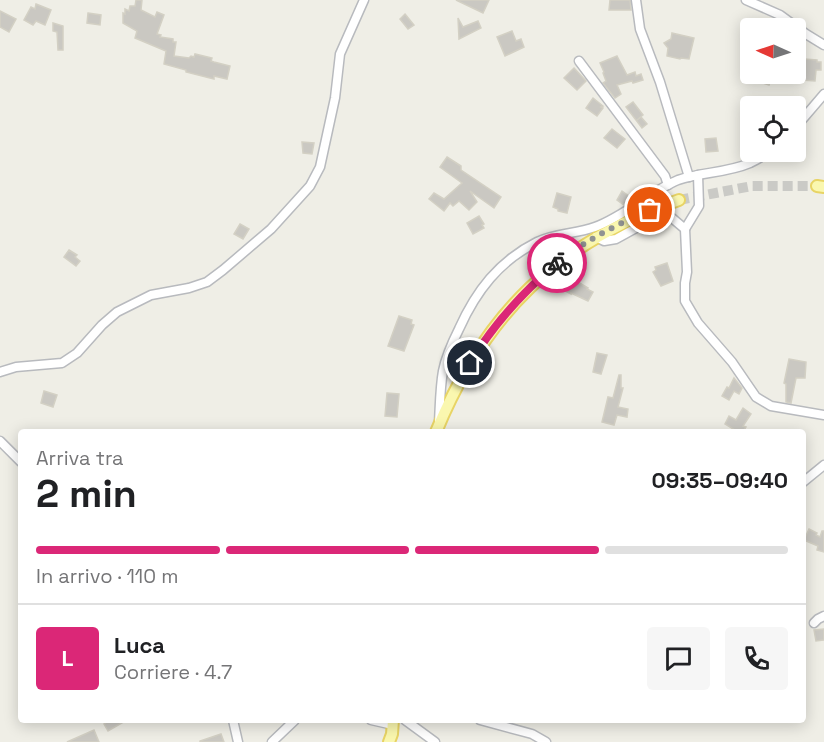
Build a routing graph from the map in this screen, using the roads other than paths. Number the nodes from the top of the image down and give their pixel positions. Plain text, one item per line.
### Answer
1 (364, 0) edge
2 (636, 0) edge
3 (746, 0) edge
4 (824, 45) edge
5 (579, 61) dead end
6 (824, 94) edge
7 (806, 115) edge
8 (753, 162) edge
9 (694, 176) junction
10 (668, 185) junction
11 (679, 200) tunnel mouth
12 (685, 229) junction
13 (596, 237) junction
14 (0, 372) edge
15 (824, 415) edge
16 (437, 429) edge
17 (437, 429) edge
18 (0, 441) edge
19 (18, 459) edge
20 (824, 465) edge
21 (806, 480) edge
22 (824, 616) edge
23 (814, 623) dead end
24 (234, 723) edge
25 (292, 723) edge
26 (393, 723) edge
27 (409, 723) edge
28 (491, 723) edge
29 (238, 742) edge
30 (272, 742) edge
31 (389, 742) edge
32 (435, 742) edge
33 (546, 742) edge

1 - 14 street
2 - 9 street
3 - 4 street
5 - 10 street
6 - 7 street
8 - 9 street
9 - 10 street
9 - 12 street
10 - 16 street
11 - 13 main road
12 - 13 street
12 - 15 street
13 - 17 main road
18 - 19 street
20 - 21 street
22 - 23 street
24 - 29 street
25 - 30 street
26 - 31 main road
27 - 32 street
28 - 33 street

